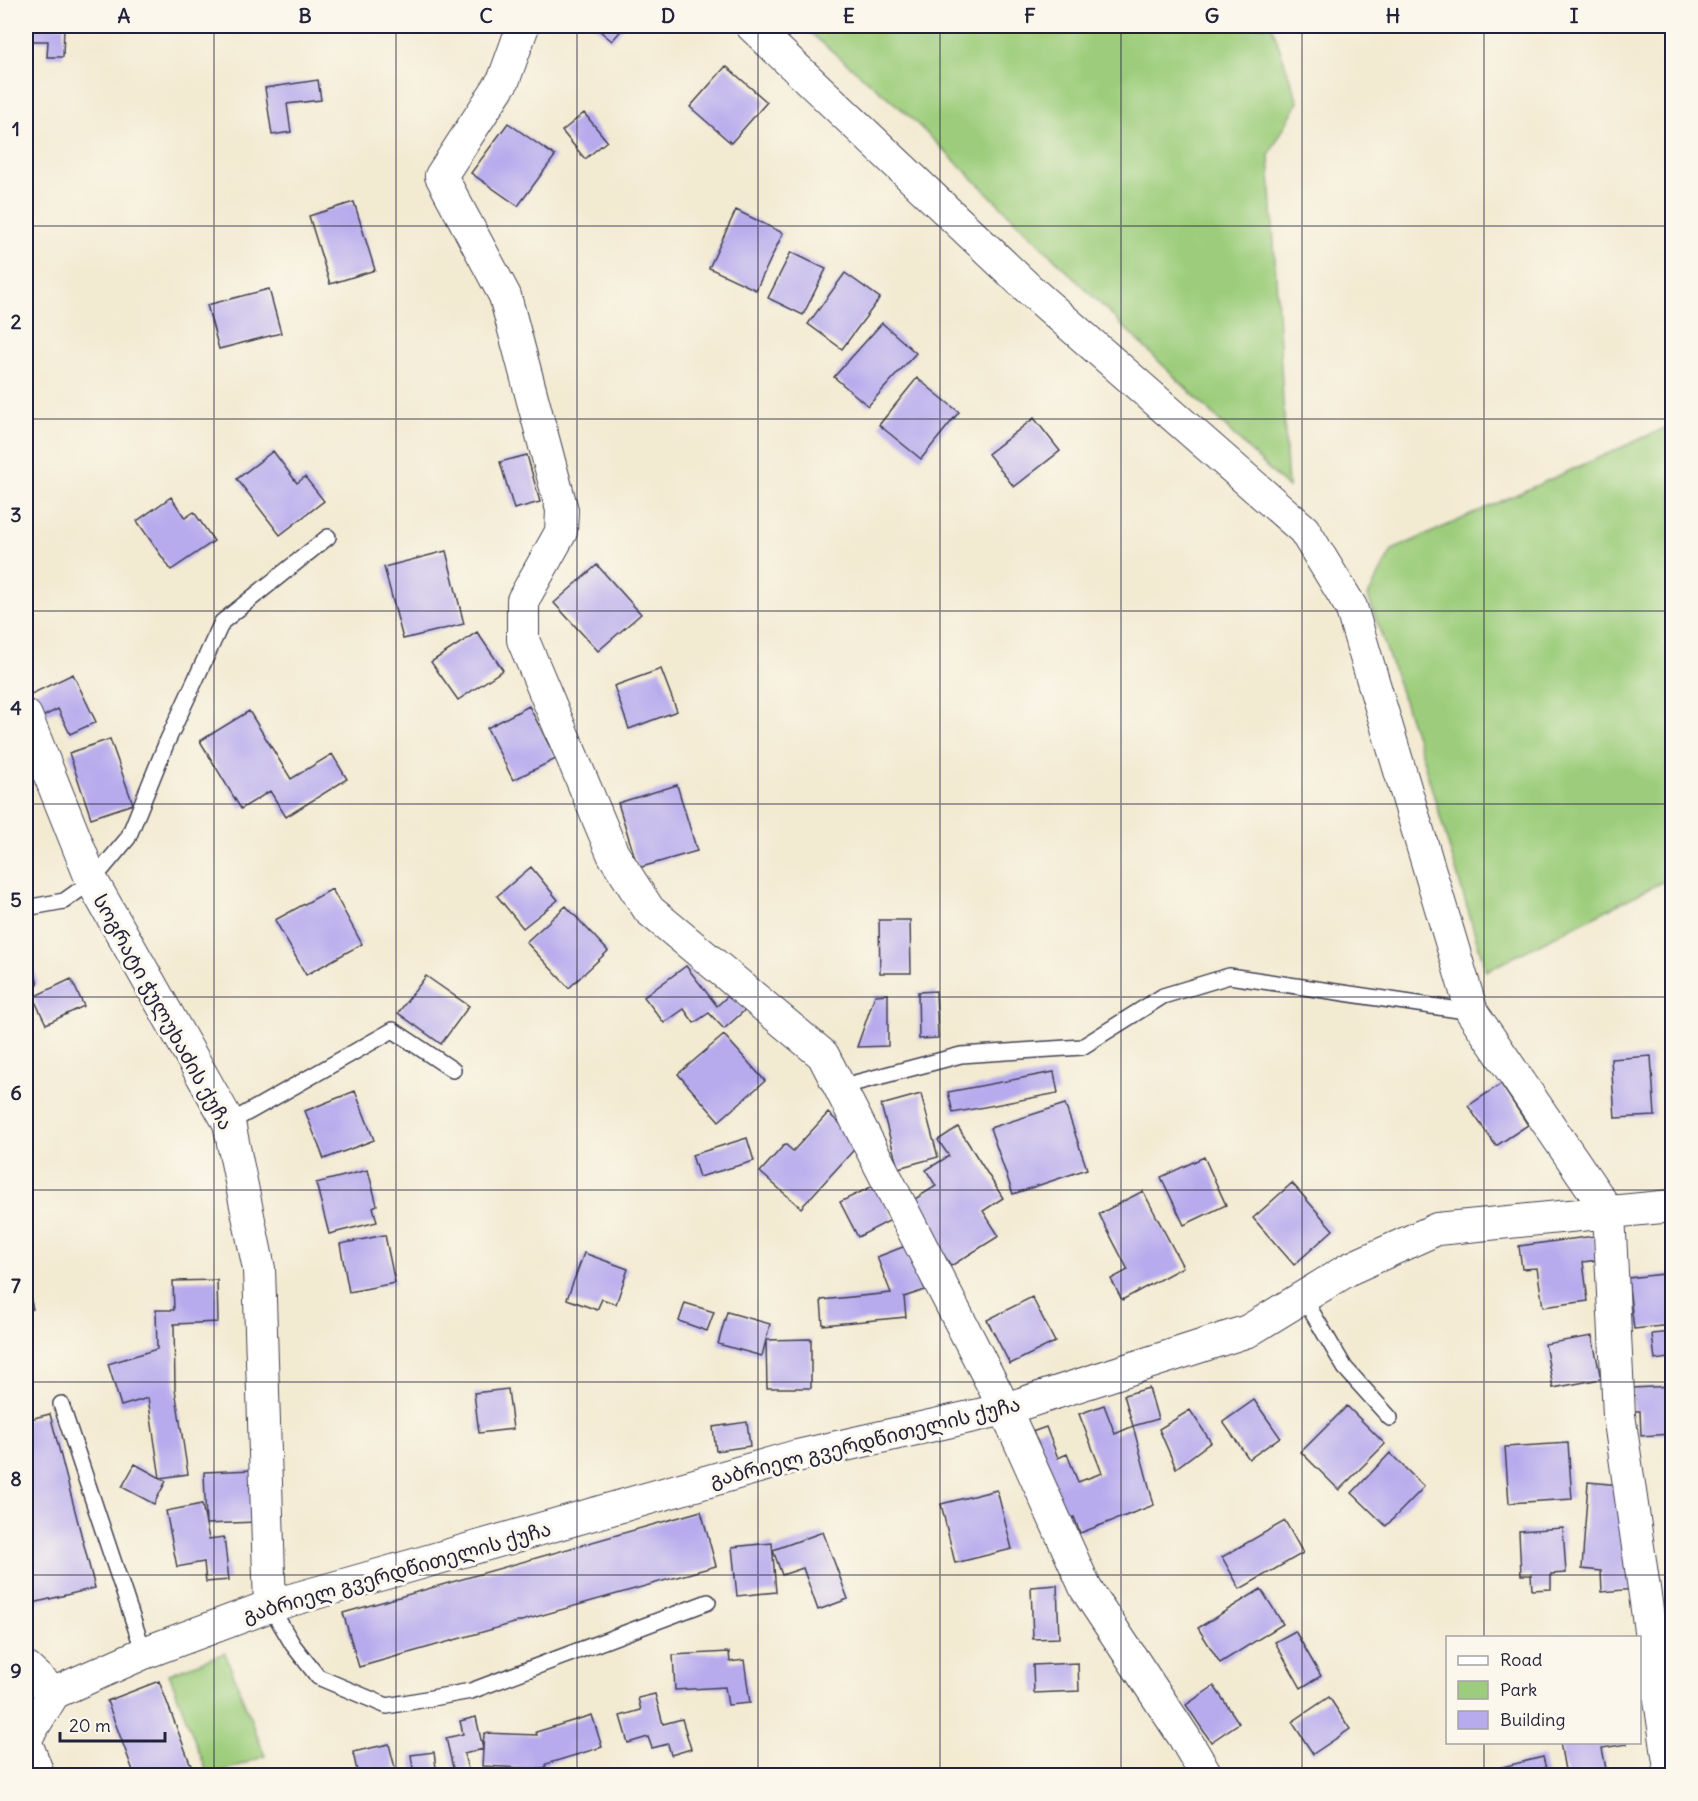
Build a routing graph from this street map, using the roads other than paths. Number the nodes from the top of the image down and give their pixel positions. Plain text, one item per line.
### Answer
1 (523, 26) edge
2 (752, 26) edge
3 (328, 537) dead end
4 (26, 716) edge
5 (92, 881) junction
6 (26, 908) edge
7 (1472, 1012) junction
8 (453, 1070) dead end
9 (840, 1087) junction
10 (229, 1123) junction
11 (1672, 1206) edge
12 (1609, 1213) junction
13 (1303, 1297) junction
14 (61, 1404) dead end
15 (1005, 1409) junction
16 (1390, 1418) dead end
17 (708, 1602) dead end
18 (270, 1606) junction
19 (144, 1653) junction
20 (26, 1668) edge
21 (54, 1693) junction
22 (26, 1738) edge
23 (26, 1743) edge
24 (1671, 1771) edge
25 (39, 1776) edge
26 (1207, 1776) edge

1 - 9 street
2 - 7 street
3 - 5 lane
4 - 5 street, სოგრატი ჭულუხაძის ქუჩა
5 - 6 lane
5 - 10 street, სოგრატი ჭულუხაძის ქუჩა
7 - 9 lane
7 - 12 street
8 - 10 lane
9 - 15 street
10 - 18 street, სოგრატი ჭულუხაძის ქუჩა
11 - 12 street, გაბრიელ გვერდწითელის ქუჩა
12 - 13 street, გაბრიელ გვერდწითელის ქუჩა
12 - 24 street
13 - 15 street, გაბრიელ გვერდწითელის ქუჩა
13 - 16 lane
14 - 19 lane
15 - 18 street, გაბრიელ გვერდწითელის ქუჩა
15 - 26 street
17 - 18 lane
18 - 19 street, გაბრიელ გვერდწითელის ქუჩა
19 - 21 street, გაბრიელ გვერდწითელის ქუჩა
20 - 21 street
21 - 22 street
23 - 25 street

